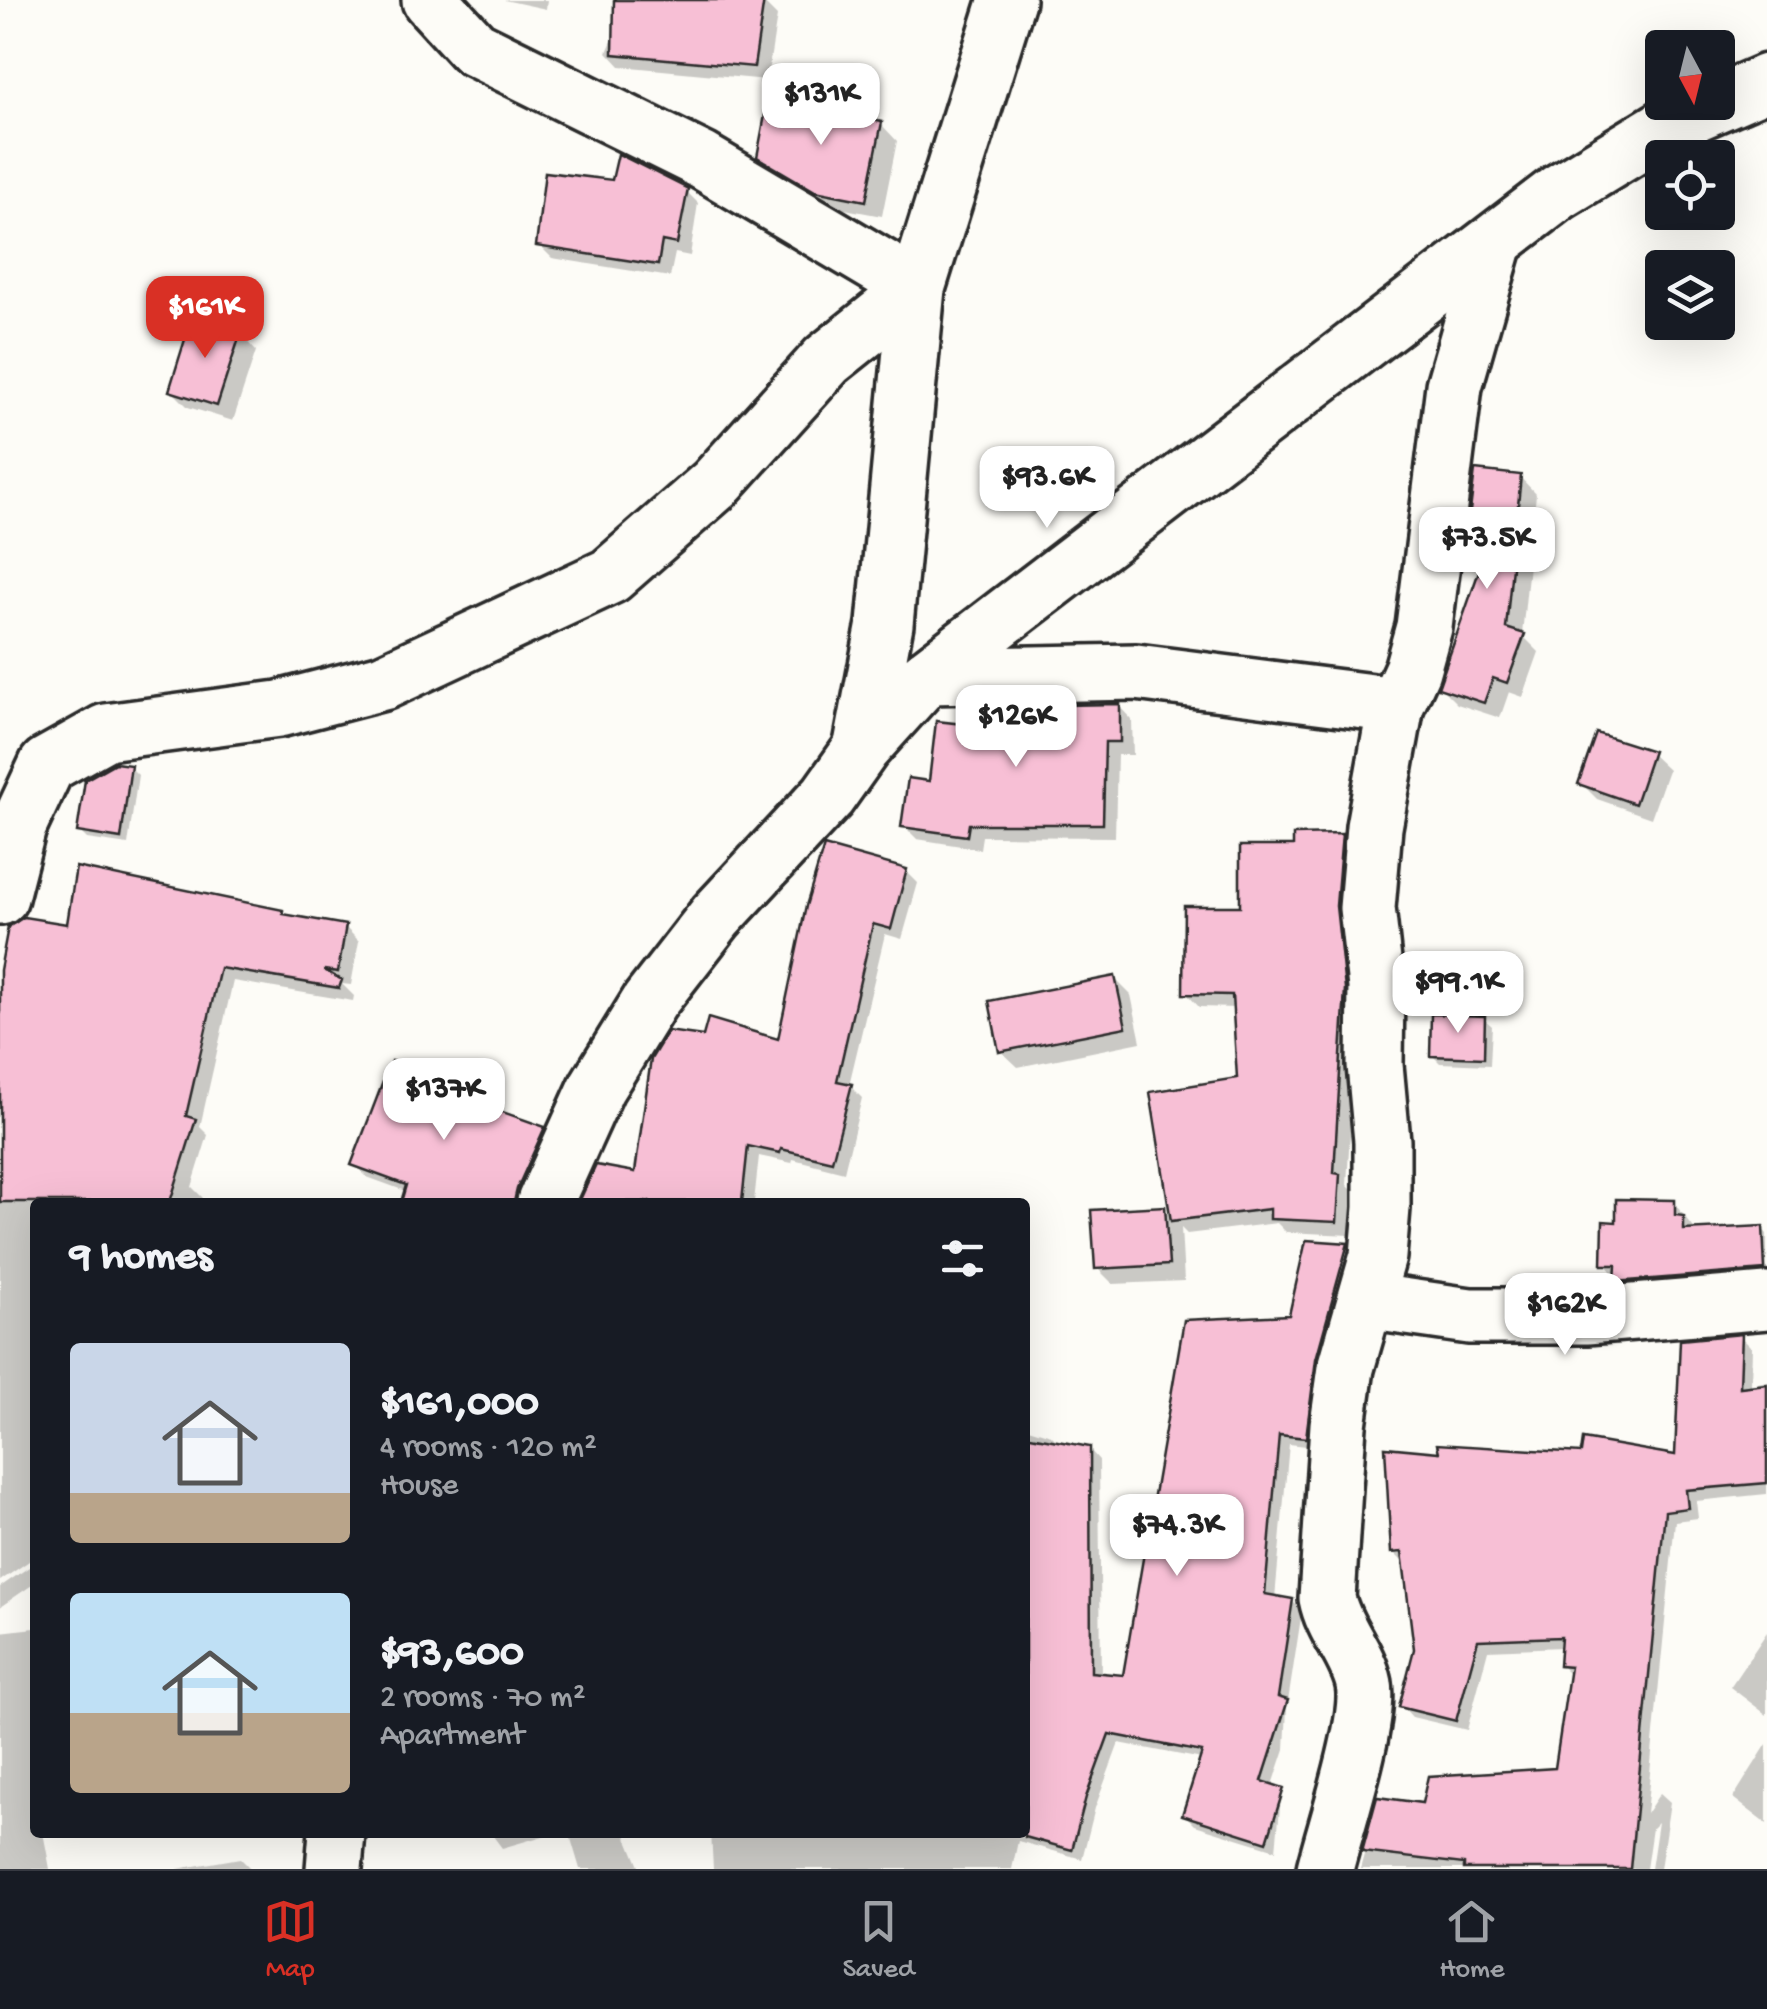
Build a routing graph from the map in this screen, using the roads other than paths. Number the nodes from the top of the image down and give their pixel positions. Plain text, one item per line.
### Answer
1 (430, 0) edge
2 (1008, 0) edge
3 (1767, 82) edge
4 (1495, 244) junction
5 (917, 288) junction
6 (927, 676) junction
7 (1396, 705) junction
8 (862, 748) junction
9 (0, 896) edge
10 (547, 1198) edge
11 (1366, 1301) junction
12 (1767, 1301) edge
13 (337, 1838) edge
14 (334, 1869) edge
15 (1325, 1869) edge

1 - 5 street
2 - 5 street
3 - 4 street
4 - 6 street
4 - 7 street
5 - 8 street
5 - 9 street
6 - 7 street
6 - 8 street
7 - 11 street
8 - 10 street
11 - 12 street
11 - 15 street
13 - 14 street

